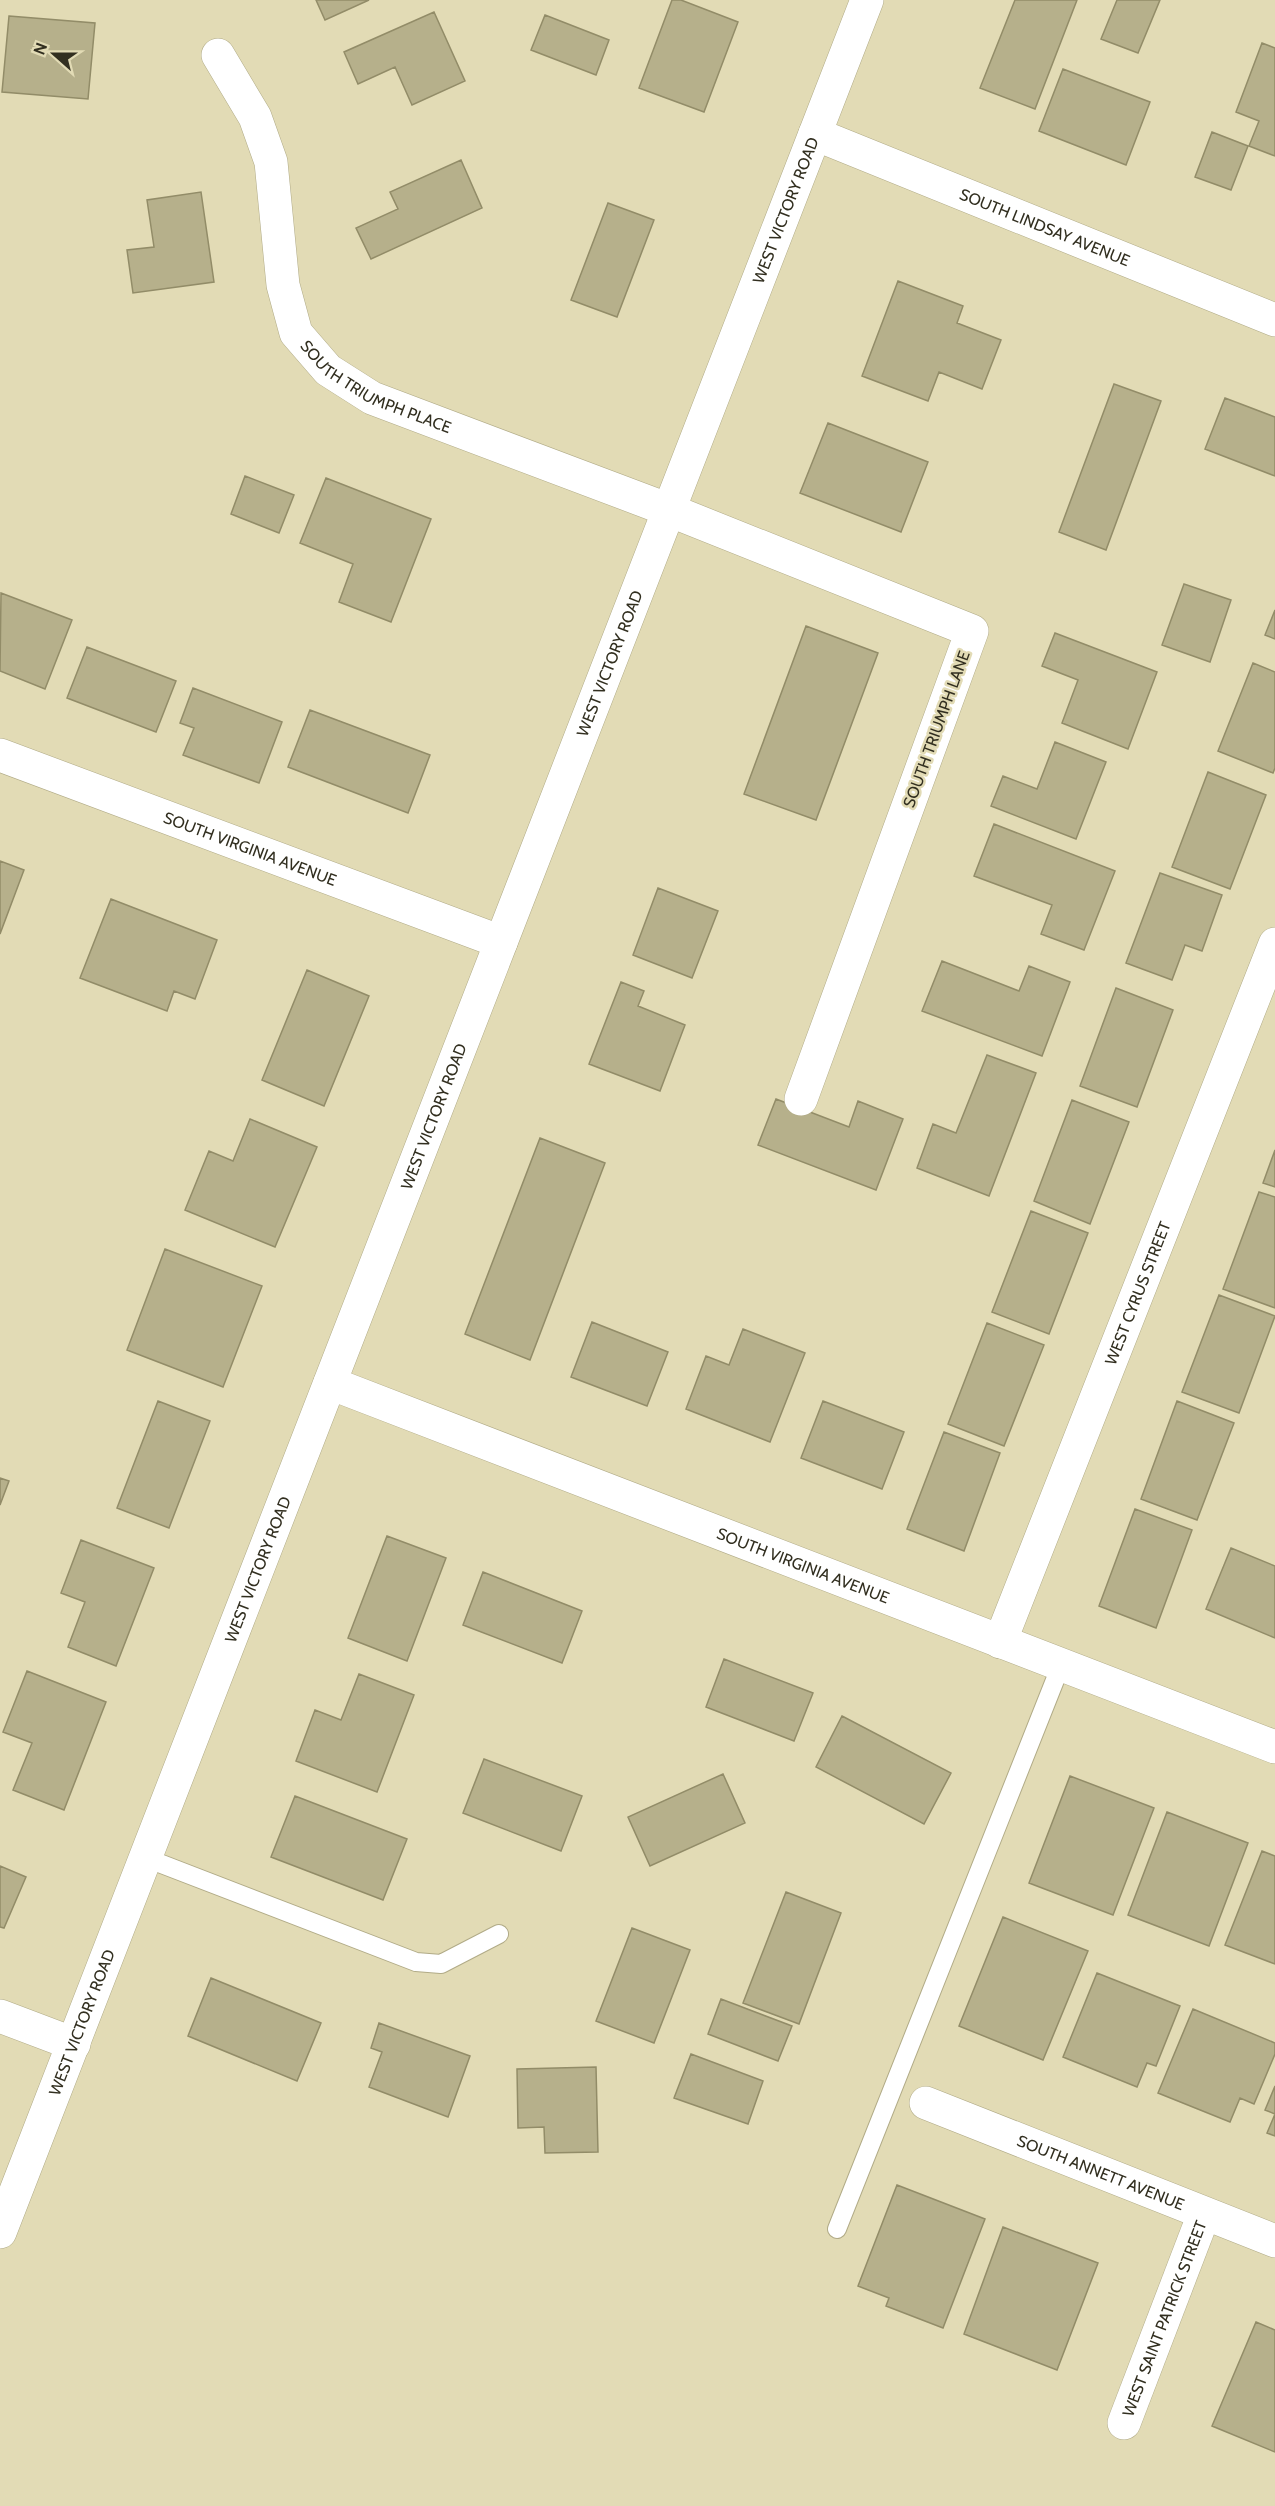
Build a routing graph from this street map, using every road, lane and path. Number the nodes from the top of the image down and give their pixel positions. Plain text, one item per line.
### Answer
1 (867, 0) edge
2 (218, 55) dead end
3 (815, 134) junction
4 (1275, 320) edge
5 (669, 510) junction
6 (0, 755) edge
7 (501, 942) junction
8 (1275, 944) edge
9 (801, 1099) dead end
10 (330, 1383) junction
11 (1000, 1641) junction
12 (1061, 1665) junction
13 (1275, 1747) edge
14 (146, 1858) junction
15 (499, 1934) dead end
16 (0, 2016) edge
17 (74, 2044) junction
18 (926, 2103) dead end
19 (1204, 2214) junction
20 (837, 2229) dead end
21 (0, 2232) edge
22 (1275, 2241) edge
23 (1124, 2423) dead end

1 - 3 street, WEST VICTORY ROAD
2 - 5 street, SOUTH TRIUMPH PLACE
3 - 4 street, SOUTH LINDSAY AVENUE
3 - 5 street, WEST VICTORY ROAD
5 - 7 street, WEST VICTORY ROAD
5 - 9 street, SOUTH TRIUMPH LANE
6 - 7 street, SOUTH VIRGINIA AVENUE
7 - 10 street, WEST VICTORY ROAD
8 - 11 street, WEST CYRUS STREET
10 - 11 street, SOUTH VIRGINIA AVENUE
10 - 14 street, WEST VICTORY ROAD
11 - 12 street, SOUTH VIRGINIA AVENUE
12 - 13 street, SOUTH VIRGINIA AVENUE
12 - 20 lane
14 - 15 lane
14 - 17 street, WEST VICTORY ROAD
16 - 17 street
17 - 21 street, WEST VICTORY ROAD
18 - 19 street, SOUTH ANNETT AVENUE
19 - 22 street, SOUTH ANNETT AVENUE
19 - 23 street, WEST SAINT PATRICK STREET

